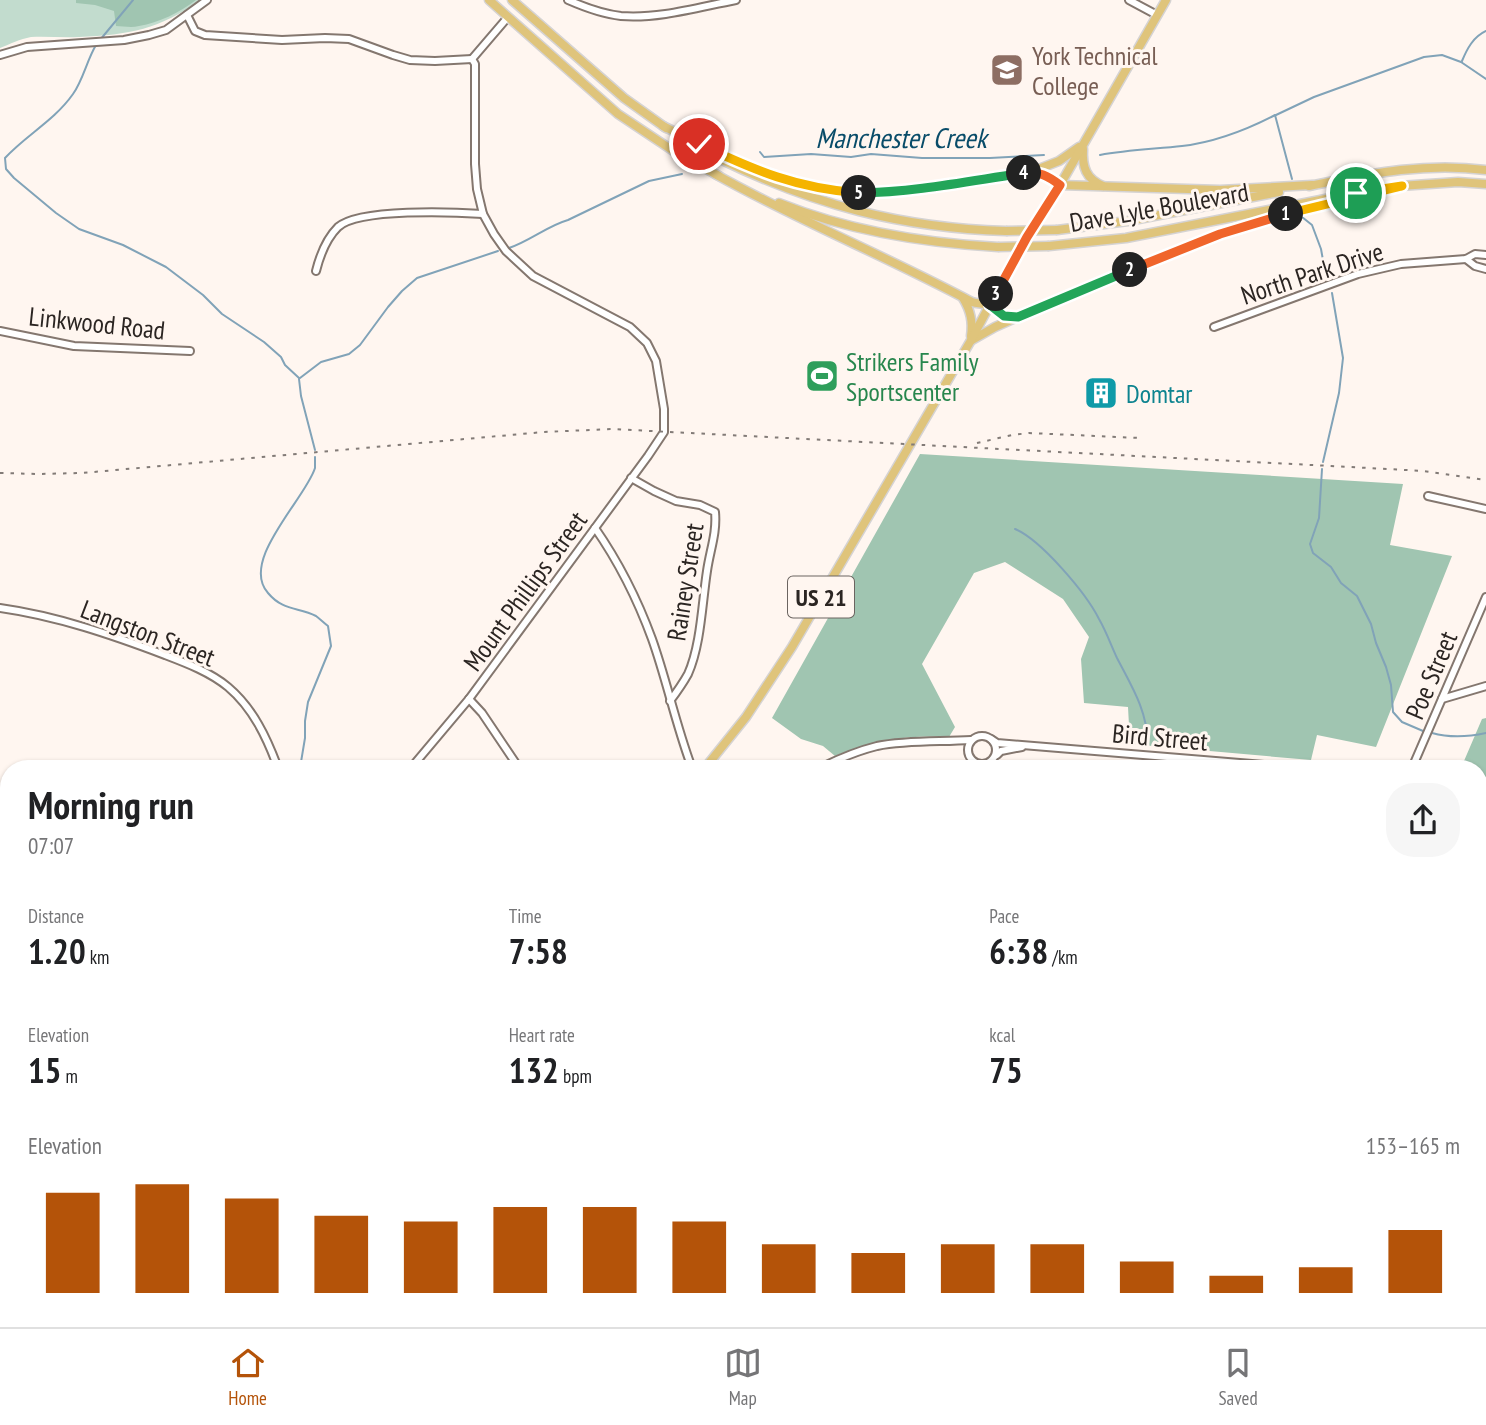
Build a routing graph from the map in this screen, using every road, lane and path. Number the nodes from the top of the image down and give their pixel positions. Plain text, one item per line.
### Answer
1 (207, 0) edge
2 (489, 0) edge
3 (568, 0) edge
4 (736, 0) edge
5 (1129, 0) edge
6 (1166, 0) edge
7 (518, 2) edge
8 (187, 15) junction
9 (1157, 15) junction
10 (508, 17) junction
11 (0, 55) edge
12 (472, 59) junction
13 (663, 126) junction
14 (1084, 142) junction
15 (1486, 170) edge
16 (1028, 172) junction
17 (715, 174) junction
18 (1486, 184) edge
19 (1060, 185) junction
20 (1312, 186) junction
21 (1402, 186) junction
22 (1109, 188) junction
23 (483, 214) junction
24 (1486, 255) edge
25 (1466, 259) junction
26 (1486, 269) edge
27 (316, 271) dead end
28 (962, 296) junction
29 (990, 305) junction
30 (1018, 317) junction
31 (1214, 327) dead end
32 (0, 331) edge
33 (970, 342) junction
34 (190, 351) dead end
35 (631, 478) junction
36 (1428, 496) dead end
37 (1486, 509) edge
38 (595, 528) junction
39 (1486, 597) edge
40 (0, 608) edge
41 (1486, 686) edge
42 (469, 699) junction
43 (1442, 699) junction
44 (670, 701) junction
45 (991, 739) junction
46 (971, 740) junction
47 (957, 741) junction
48 (1034, 745) junction
49 (967, 748) junction
50 (994, 758) joint
51 (275, 760) edge
52 (418, 760) edge
53 (514, 760) edge
54 (689, 760) edge
55 (711, 760) edge
56 (838, 760) edge
57 (970, 760) edge
58 (1206, 760) edge
59 (1415, 760) edge

1 - 8 street
2 - 10 main road, Dave Lyle Boulevard
3 - 4 street
5 - 9 street
6 - 9 main road, US 21
7 - 13 main road, Dave Lyle Boulevard
8 - 11 street
8 - 12 street
9 - 14 main road, US 21
10 - 12 street
10 - 17 main road, Dave Lyle Boulevard
12 - 23 street
13 - 16 main road
13 - 20 main road, Dave Lyle Boulevard, bridge
14 - 16 main road
14 - 19 main road, US 21
14 - 22 main road
15 - 20 main road, Dave Lyle Boulevard
16 - 19 main road
17 - 21 main road, Dave Lyle Boulevard, bridge
17 - 28 main road
18 - 21 main road, Dave Lyle Boulevard
19 - 22 main road
19 - 29 main road, US 21
20 - 22 main road
21 - 30 main road
23 - 27 street
23 - 35 street, Mount Phillips Street
24 - 25 street, North Park Drive
25 - 26 street
25 - 31 street, North Park Drive
28 - 29 main road
28 - 33 main road
29 - 30 main road
29 - 33 main road, US 21
30 - 33 main road
32 - 34 street, Linkwood Road
33 - 55 main road, US 21
35 - 38 street, Mount Phillips Street
35 - 44 street, Rainey Street
36 - 37 street
38 - 42 street, Mount Phillips Street
38 - 44 street
39 - 43 street, Poe Street
40 - 51 street, Langston Street
41 - 43 street
42 - 52 street, Mount Phillips Street
42 - 53 street
43 - 59 street, Poe Street
44 - 54 street
45 - 46 street, Bird Street
45 - 48 street, Bird Street
45 - 50 street
46 - 47 street, Bird Street
46 - 49 street
47 - 49 street
47 - 56 street, Bird Street
48 - 50 street, Bird Street
48 - 58 street, Bird Street
49 - 57 street, Bird Street

